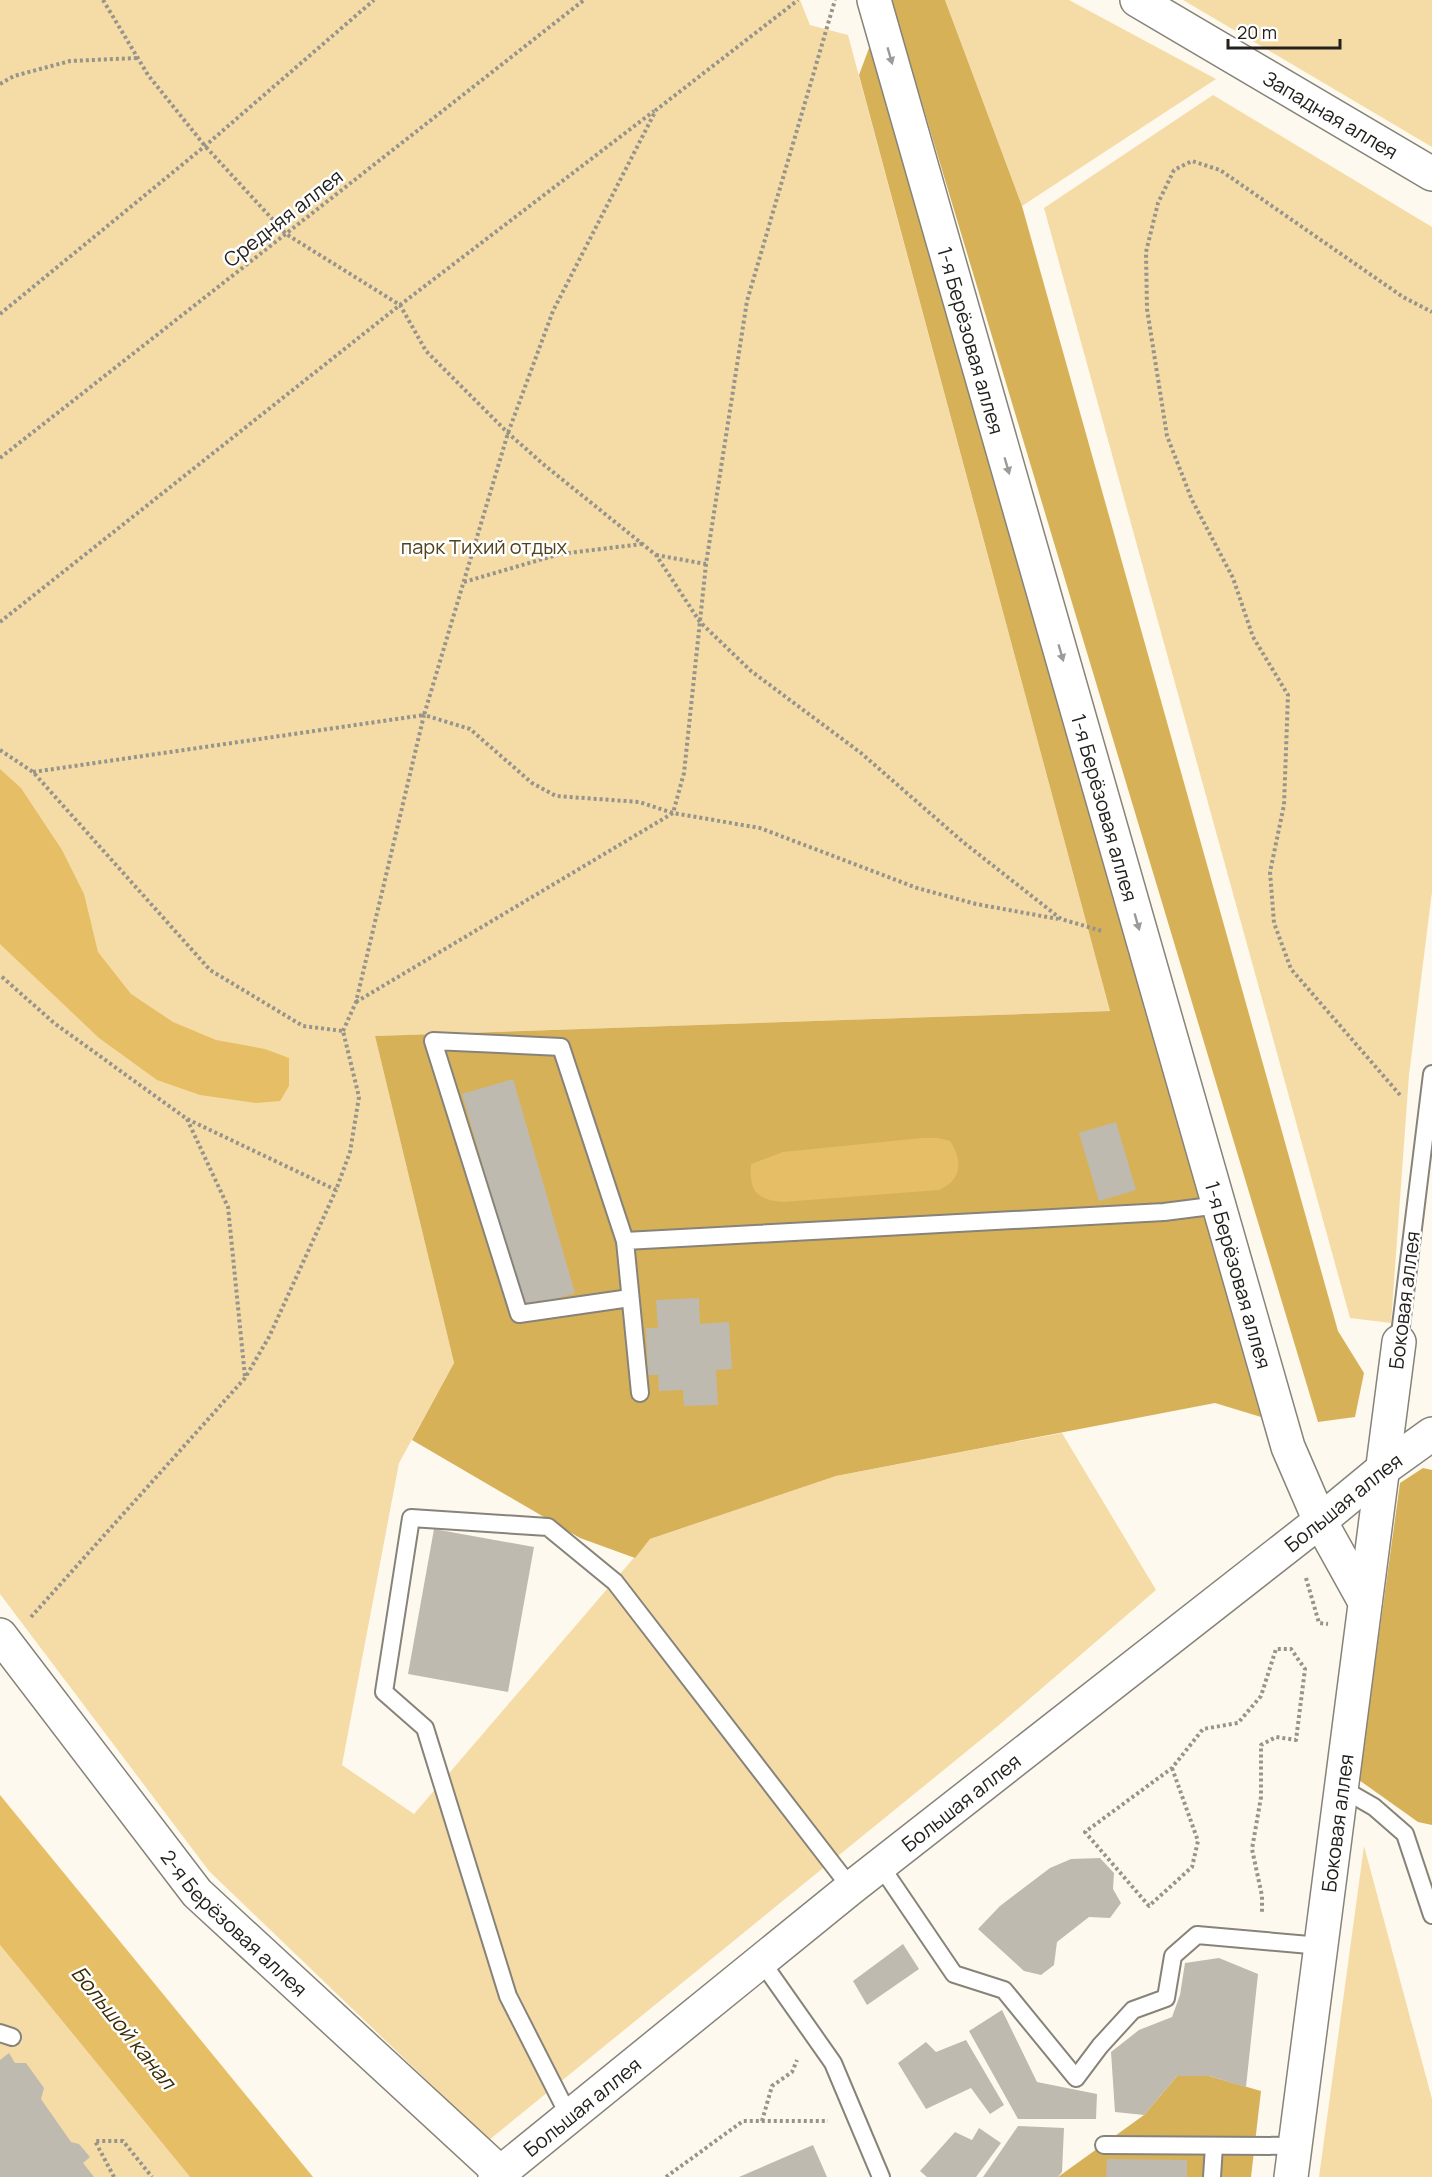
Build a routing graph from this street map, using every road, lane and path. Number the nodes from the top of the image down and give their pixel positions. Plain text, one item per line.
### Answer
1 (103, 0) edge
2 (374, 0) edge
3 (584, 0) edge
4 (798, 0) edge
5 (835, 0) edge
6 (874, 0) edge
7 (1137, 0) edge
8 (138, 58) junction
9 (0, 84) edge
10 (656, 110) junction
11 (205, 146) junction
12 (1432, 174) edge
13 (286, 234) junction
14 (400, 305) junction
15 (1432, 312) edge
16 (0, 314) edge
17 (508, 433) junction
18 (0, 458) edge
19 (643, 544) junction
20 (656, 555) junction
21 (706, 564) junction
22 (464, 582) junction
23 (0, 622) edge
24 (700, 622) junction
25 (424, 715) junction
26 (0, 750) edge
27 (33, 772) junction
28 (673, 813) junction
29 (1061, 919) junction
30 (1106, 932) dead end
31 (0, 975) edge
32 (356, 1002) junction
33 (343, 1031) junction
34 (1432, 1074) edge
35 (187, 1119) junction
36 (1426, 1126) junction
37 (1425, 1185) edge
38 (336, 1190) junction
39 (1219, 1205) junction
40 (626, 1241) junction
41 (630, 1298) junction
42 (1400, 1342) joint
43 (245, 1378) junction
44 (640, 1393) dead end
45 (1389, 1418) junction
46 (1425, 1446) edge
47 (1383, 1469) junction
48 (1320, 1521) junction
49 (1365, 1602) junction
50 (3, 1639) edge
51 (1172, 1768) junction
52 (1341, 1788) junction
53 (880, 1865) junction
54 (851, 1888) junction
55 (1432, 1915) edge
56 (1262, 1941) junction
57 (1321, 1946) junction
58 (762, 1962) junction
59 (803, 2020) junction
60 (569, 2116) junction
61 (762, 2121) junction
62 (858, 2122) junction
63 (1104, 2145) dead end
64 (1214, 2146) junction
65 (1293, 2161) edge
66 (500, 2175) edge
67 (114, 2177) edge
68 (152, 2177) edge
69 (666, 2177) edge
70 (881, 2177) edge
71 (1212, 2177) edge

1 - 8 path
2 - 11 path
3 - 13 path, Средняя аллея
4 - 10 path
5 - 21 path
6 -> 39 street, 1-я Берёзовая аллея
7 - 12 street, Западная аллея
8 - 9 path
8 - 11 path
10 - 14 path
10 - 17 path
11 - 13 path
11 - 16 path
13 - 14 path
13 - 18 path, Средняя аллея
14 - 17 path
14 - 23 path
15 - 36 path
17 - 19 path
17 - 22 path
19 - 20 path
19 - 22 path
20 - 21 path
20 - 24 path
21 - 24 path
22 - 25 path
24 - 28 path
24 - 29 path
25 - 27 path
25 - 28 path
25 - 32 path
26 - 27 path
27 - 33 path
28 - 29 path
28 - 32 path
29 - 30 path
31 - 35 path
32 - 33 path
33 - 38 path
34 - 36 lane, Боковая аллея
35 - 38 path
35 - 43 path
36 - 37 lane, Боковая аллея
37 - 42 lane, Боковая аллея
38 - 43 path
39 - 40 lane
39 - 48 street, 1-я Берёзовая аллея
40 - 41 lane
40 - 41 lane
41 - 44 lane
42 - 45 street, Боковая аллея
43 - 50 path
45 - 46 street
45 - 47 street, Боковая аллея
46 - 47 street, Большая аллея
47 - 48 street, Большая аллея
47 - 49 street, Боковая аллея
48 - 49 street, 1-я Берёзовая аллея
48 - 53 street, Большая аллея
49 - 52 street, Боковая аллея
50 - 66 street, 2-я Берёзовая аллея
51 - 51 path
51 - 56 path
52 - 55 lane
52 - 57 street, Боковая аллея
53 - 54 street, Большая аллея
53 - 56 lane
54 - 58 street, Большая аллея
54 - 60 lane
56 - 57 lane
57 - 65 street, Боковая аллея
58 - 59 lane
58 - 60 street, Большая аллея
59 - 61 path
59 - 62 lane
60 - 66 street, Большая аллея
61 - 62 path
61 - 69 path
62 - 70 lane
63 - 64 lane
64 - 65 lane
64 - 71 lane
67 - 68 path

